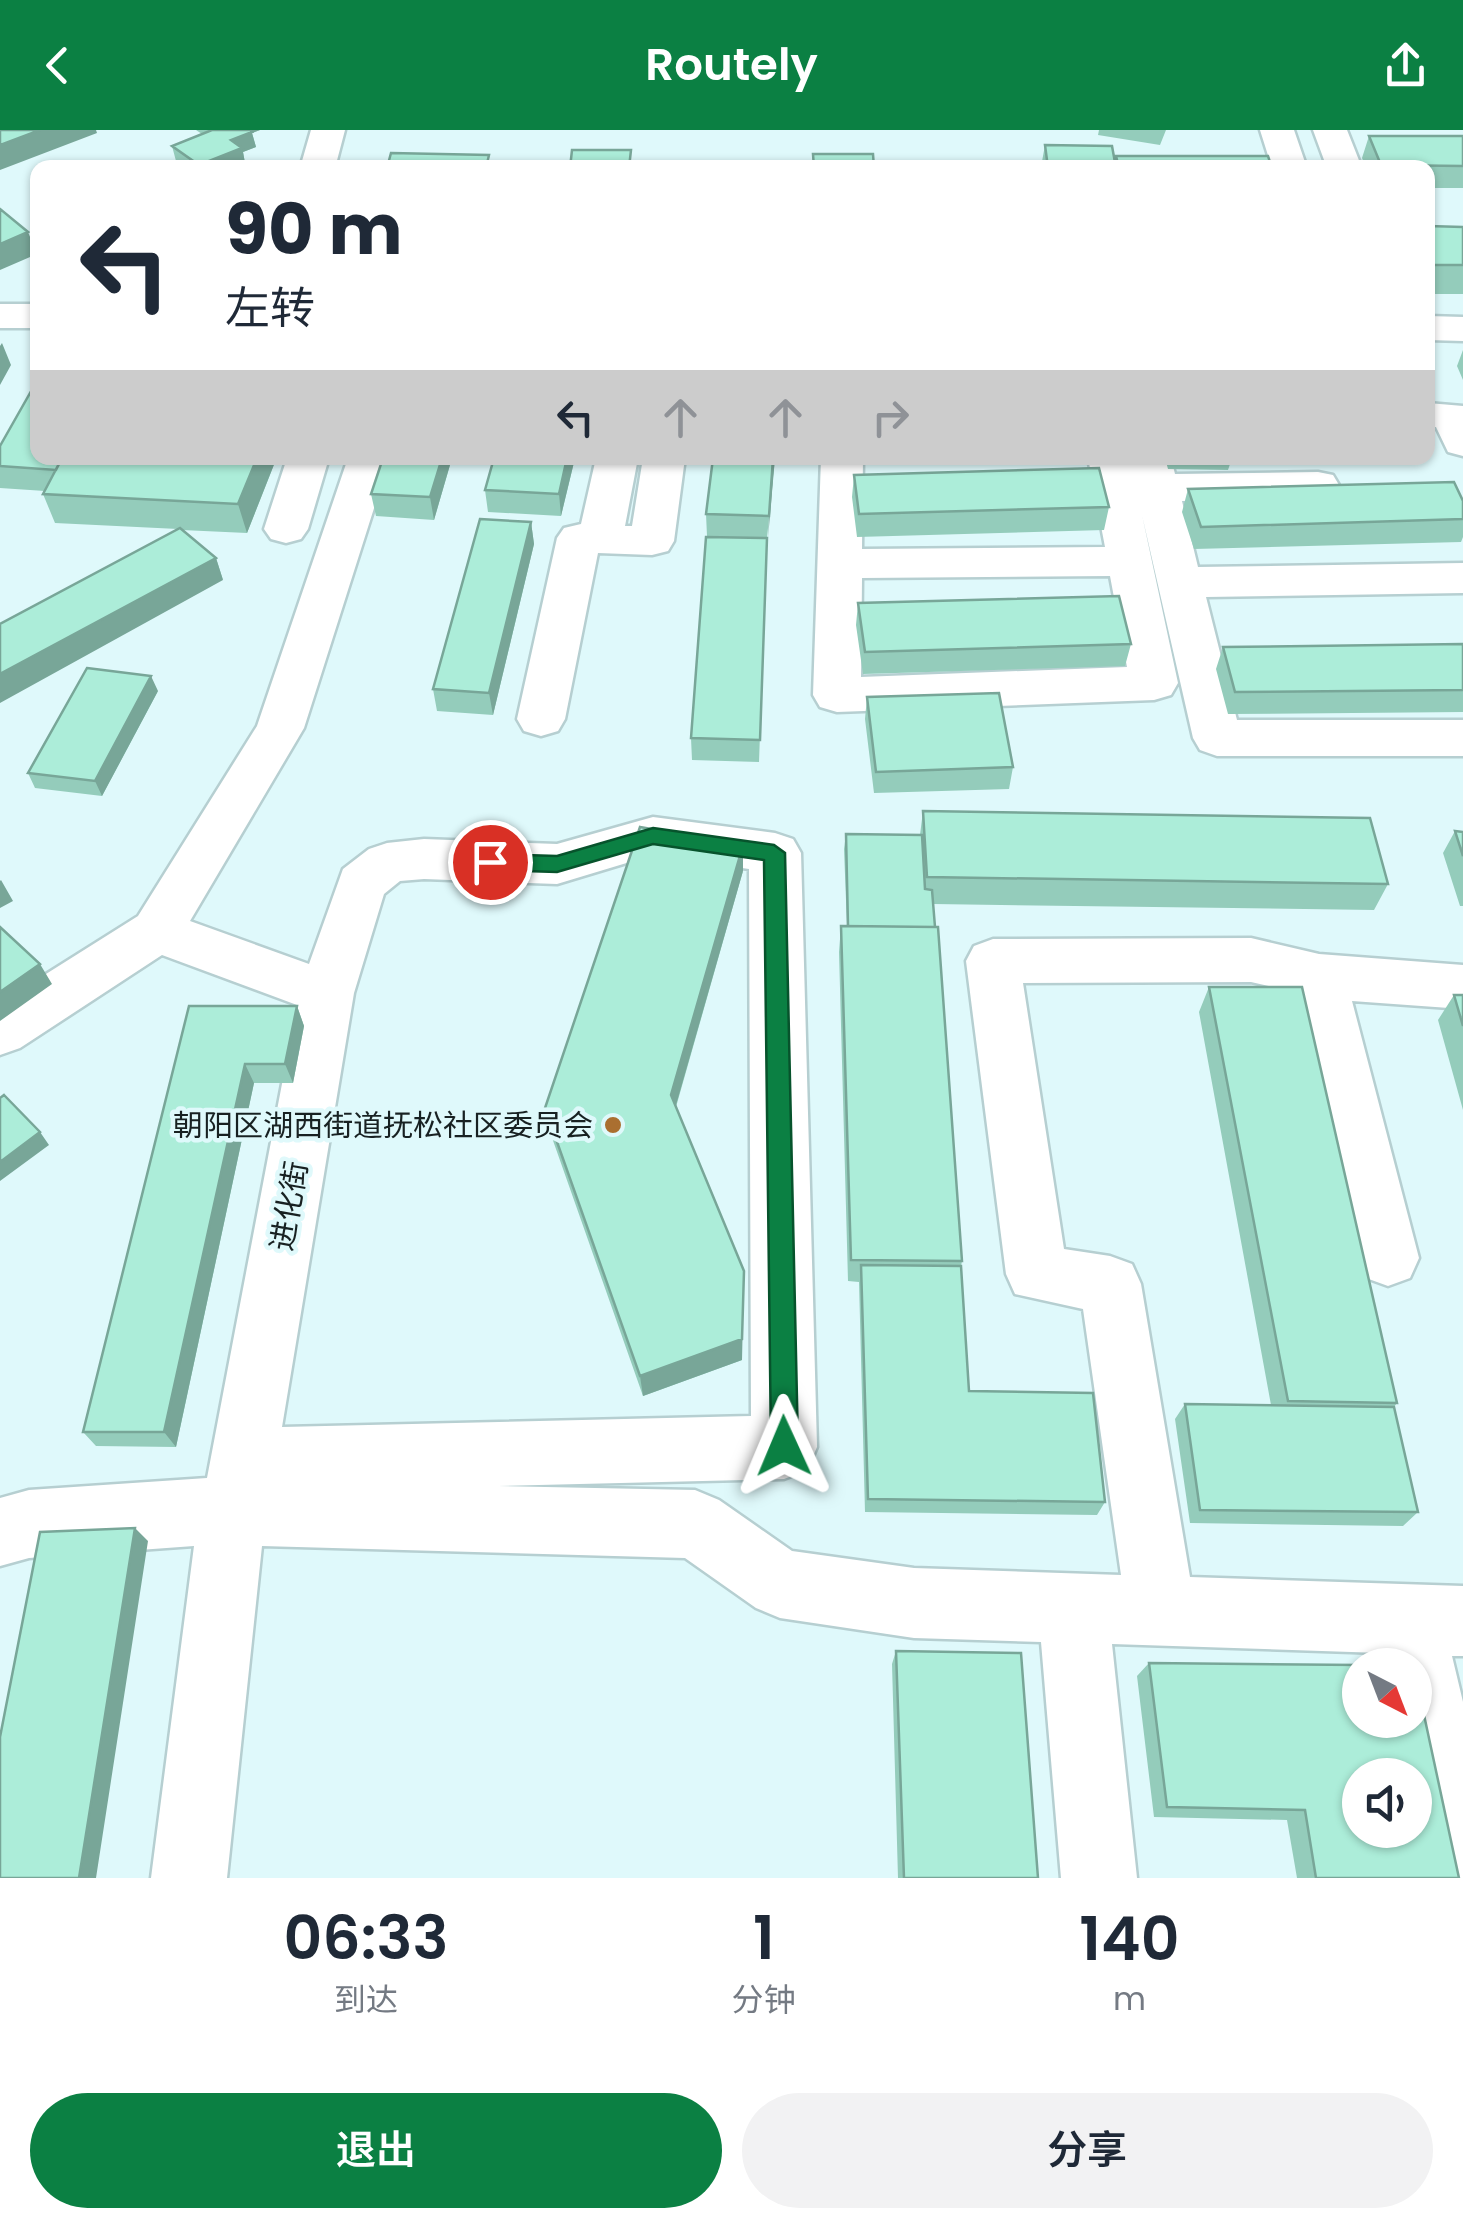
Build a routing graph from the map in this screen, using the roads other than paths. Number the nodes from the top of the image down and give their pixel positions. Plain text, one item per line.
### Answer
1 (328, 130) edge
2 (1278, 130) edge
3 (1330, 130) edge
4 (319, 160) edge
5 (1287, 160) edge
6 (1342, 160) edge
7 (0, 316) edge
8 (30, 316) edge
9 (1435, 328) edge
10 (1463, 329) edge
11 (1435, 415) edge
12 (1463, 443) edge
13 (306, 465) edge
14 (366, 465) edge
15 (616, 465) edge
16 (663, 465) edge
17 (842, 465) edge
18 (1110, 465) edge
19 (1153, 473) edge
20 (1318, 486) edge
21 (286, 529) dead end
22 (600, 538) junction
23 (1130, 561) junction
24 (840, 564) junction
25 (1463, 578) edge
26 (1180, 582) junction
27 (541, 718) dead end
28 (1463, 738) edge
29 (157, 930) junction
30 (1319, 976) junction
31 (1463, 987) edge
32 (327, 993) junction
33 (0, 1032) edge
34 (1388, 1258) dead end
35 (239, 1485) junction
36 (0, 1532) edge
37 (1073, 1608) junction
38 (1162, 1610) junction
39 (1436, 1619) edge
40 (1463, 1872) edge
41 (189, 1878) edge
42 (1098, 1878) edge

1 - 4 street
2 - 5 street
3 - 6 street
7 - 8 street
9 - 10 street
11 - 12 street
13 - 21 street
14 - 29 street
15 - 22 street
16 - 22 street
17 - 24 street
18 - 23 street
19 - 20 street
19 - 26 street
22 - 27 street
23 - 24 street
23 - 24 street
25 - 26 street
26 - 28 street
29 - 32 street
29 - 33 street
30 - 31 street
30 - 34 street
30 - 38 street
32 - 35 street, 进化街
32 - 35 street, 进化街
35 - 36 street
35 - 37 street
35 - 41 street, 进化街
37 - 38 street
37 - 42 street
38 - 39 street
39 - 40 street

